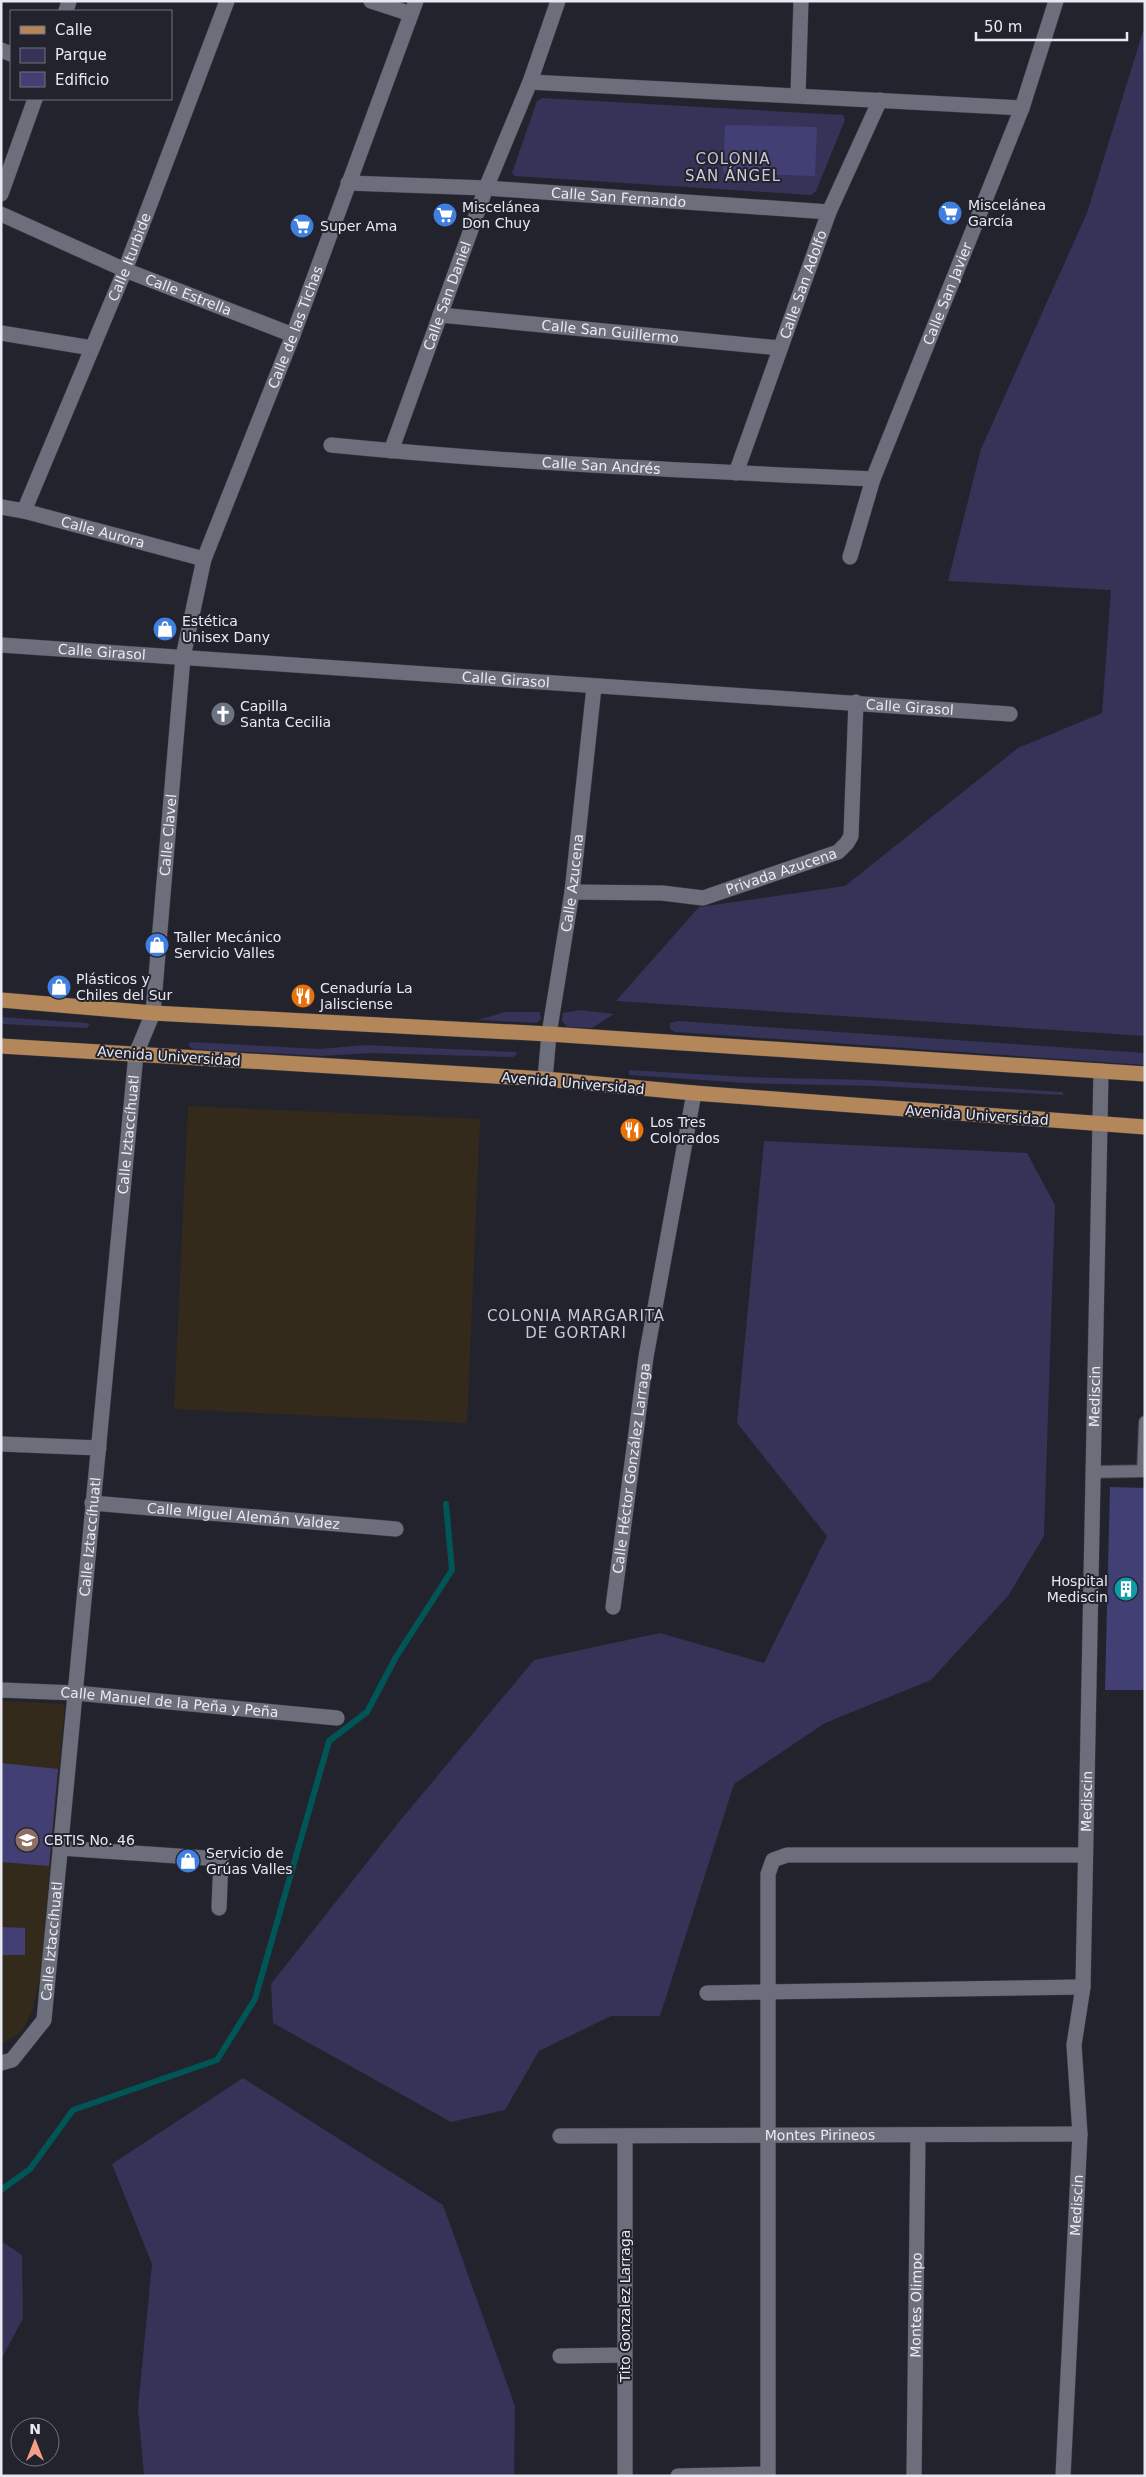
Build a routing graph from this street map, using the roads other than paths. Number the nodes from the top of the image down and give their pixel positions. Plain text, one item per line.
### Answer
1 (227, 1) edge
2 (371, 1) edge
3 (558, 1) edge
4 (802, 1) edge
5 (1056, 1) edge
6 (413, 8) edge
7 (530, 82) junction
8 (798, 94) junction
9 (35, 100) edge
10 (880, 100) junction
11 (1022, 108) junction
12 (348, 182) junction
13 (486, 188) junction
14 (1, 194) edge
15 (829, 212) junction
16 (1, 214) edge
17 (125, 270) junction
18 (440, 315) junction
19 (1, 333) edge
20 (293, 335) junction
21 (92, 348) junction
22 (780, 348) junction
23 (331, 445) dead end
24 (391, 451) junction
25 (736, 473) junction
26 (873, 479) junction
27 (1, 507) edge
28 (24, 511) junction
29 (850, 557) dead end
30 (204, 560) junction
31 (1, 645) edge
32 (183, 657) junction
33 (594, 687) junction
34 (856, 702) junction
35 (1010, 714) dead end
36 (572, 892) junction
37 (1, 1000) edge
38 (153, 1013) junction
39 (548, 1034) junction
40 (1, 1046) edge
41 (136, 1054) junction
42 (1101, 1070) junction
43 (1145, 1074) edge
44 (545, 1079) junction
45 (694, 1093) junction
46 (1100, 1124) junction
47 (1145, 1127) edge
48 (1145, 1422) edge
49 (1, 1444) edge
50 (99, 1448) junction
51 (1092, 1472) junction
52 (92, 1503) junction
53 (396, 1529) dead end
54 (614, 1607) dead end
55 (1, 1690) edge
56 (76, 1693) junction
57 (338, 1718) dead end
58 (60, 1848) junction
59 (1085, 1855) junction
60 (219, 1908) dead end
61 (1083, 1987) junction
62 (769, 1992) junction
63 (707, 1993) dead end
64 (1, 2063) edge
65 (1080, 2134) junction
66 (769, 2135) junction
67 (918, 2135) junction
68 (560, 2136) dead end
69 (625, 2136) junction
70 (625, 2355) junction
71 (560, 2356) dead end
72 (768, 2475) edge
73 (625, 2476) edge
74 (678, 2476) edge
75 (914, 2476) edge
76 (1063, 2476) edge

1 - 17 street, Calle Iturbide
2 - 6 street
3 - 7 street, Calle San Daniel
4 - 8 street
5 - 11 street, Calle San Javier
6 - 12 street, Calle de las Tichas
7 - 8 street
7 - 13 street, Calle San Daniel
8 - 10 street
9 - 14 street
10 - 11 street
10 - 15 street, Calle San Adolfo
11 - 26 street, Calle San Javier
12 - 13 street, Calle San Fernando
12 - 20 street, Calle de las Tichas
13 - 15 street, Calle San Fernando
13 - 18 street, Calle San Daniel
15 - 22 street, Calle San Adolfo
16 - 17 street, Calle Estrella
17 - 20 street, Calle Estrella
17 - 21 street, Calle Iturbide
18 - 22 street, Calle San Guillermo
18 - 24 street, Calle San Daniel
19 - 21 street
20 - 30 street, Calle de las Tichas
21 - 28 street, Calle Iturbide
22 - 25 street, Calle San Adolfo
23 - 24 street, Calle San Andrés
24 - 25 street, Calle San Andrés
25 - 26 street, Calle San Andrés
26 - 29 street, Calle San Javier
27 - 28 street, Calle Aurora
28 - 30 street, Calle Aurora
30 - 32 street, Calle de las Tichas
31 - 32 street, Calle Girasol
32 - 33 street, Calle Girasol
32 - 38 street, Calle Clavel
33 - 34 street, Calle Girasol
33 - 36 street, Calle Azucena
34 - 35 street, Calle Girasol
34 - 36 street, Privada Azucena
36 - 39 street, Calle Azucena
37 - 38 main road
38 - 39 main road
38 - 41 street, Calle Clavel
39 - 42 main road
39 - 44 street, Calle Azucena
40 - 41 main road, Avenida Universidad
41 - 44 main road, Avenida Universidad
41 - 50 street, Calle Iztaccíhuatl
42 - 43 main road
42 - 46 street, Mediscin
44 - 45 main road, Avenida Universidad
45 - 46 main road, Avenida Universidad
45 - 54 street, Calle Héctor González Larraga
46 - 47 main road, Avenida Universidad
46 - 51 street, Mediscin
48 - 51 lane
49 - 50 street
50 - 52 street, Calle Iztaccíhuatl
51 - 59 street, Mediscin
52 - 53 street, Calle Miguel Alemán Valdez
52 - 56 street, Calle Iztaccíhuatl
55 - 56 street, Calle Manuel de la Peña y Peña
56 - 57 street, Calle Manuel de la Peña y Peña
56 - 58 street, Calle Iztaccíhuatl
58 - 60 street
58 - 64 street, Calle Iztaccíhuatl
59 - 61 street, Mediscin
59 - 62 street
61 - 62 street
61 - 65 street, Mediscin
62 - 63 street
62 - 66 street
65 - 67 street, Montes Pirineos
65 - 76 street, Mediscin
66 - 67 street, Montes Pirineos
66 - 69 street, Montes Pirineos
66 - 72 street
67 - 75 street, Montes Olimpo
68 - 69 street, Montes Pirineos
69 - 70 street, Tito Gonzalez Larraga
70 - 71 street
70 - 73 street, Tito Gonzalez Larraga
72 - 74 street

